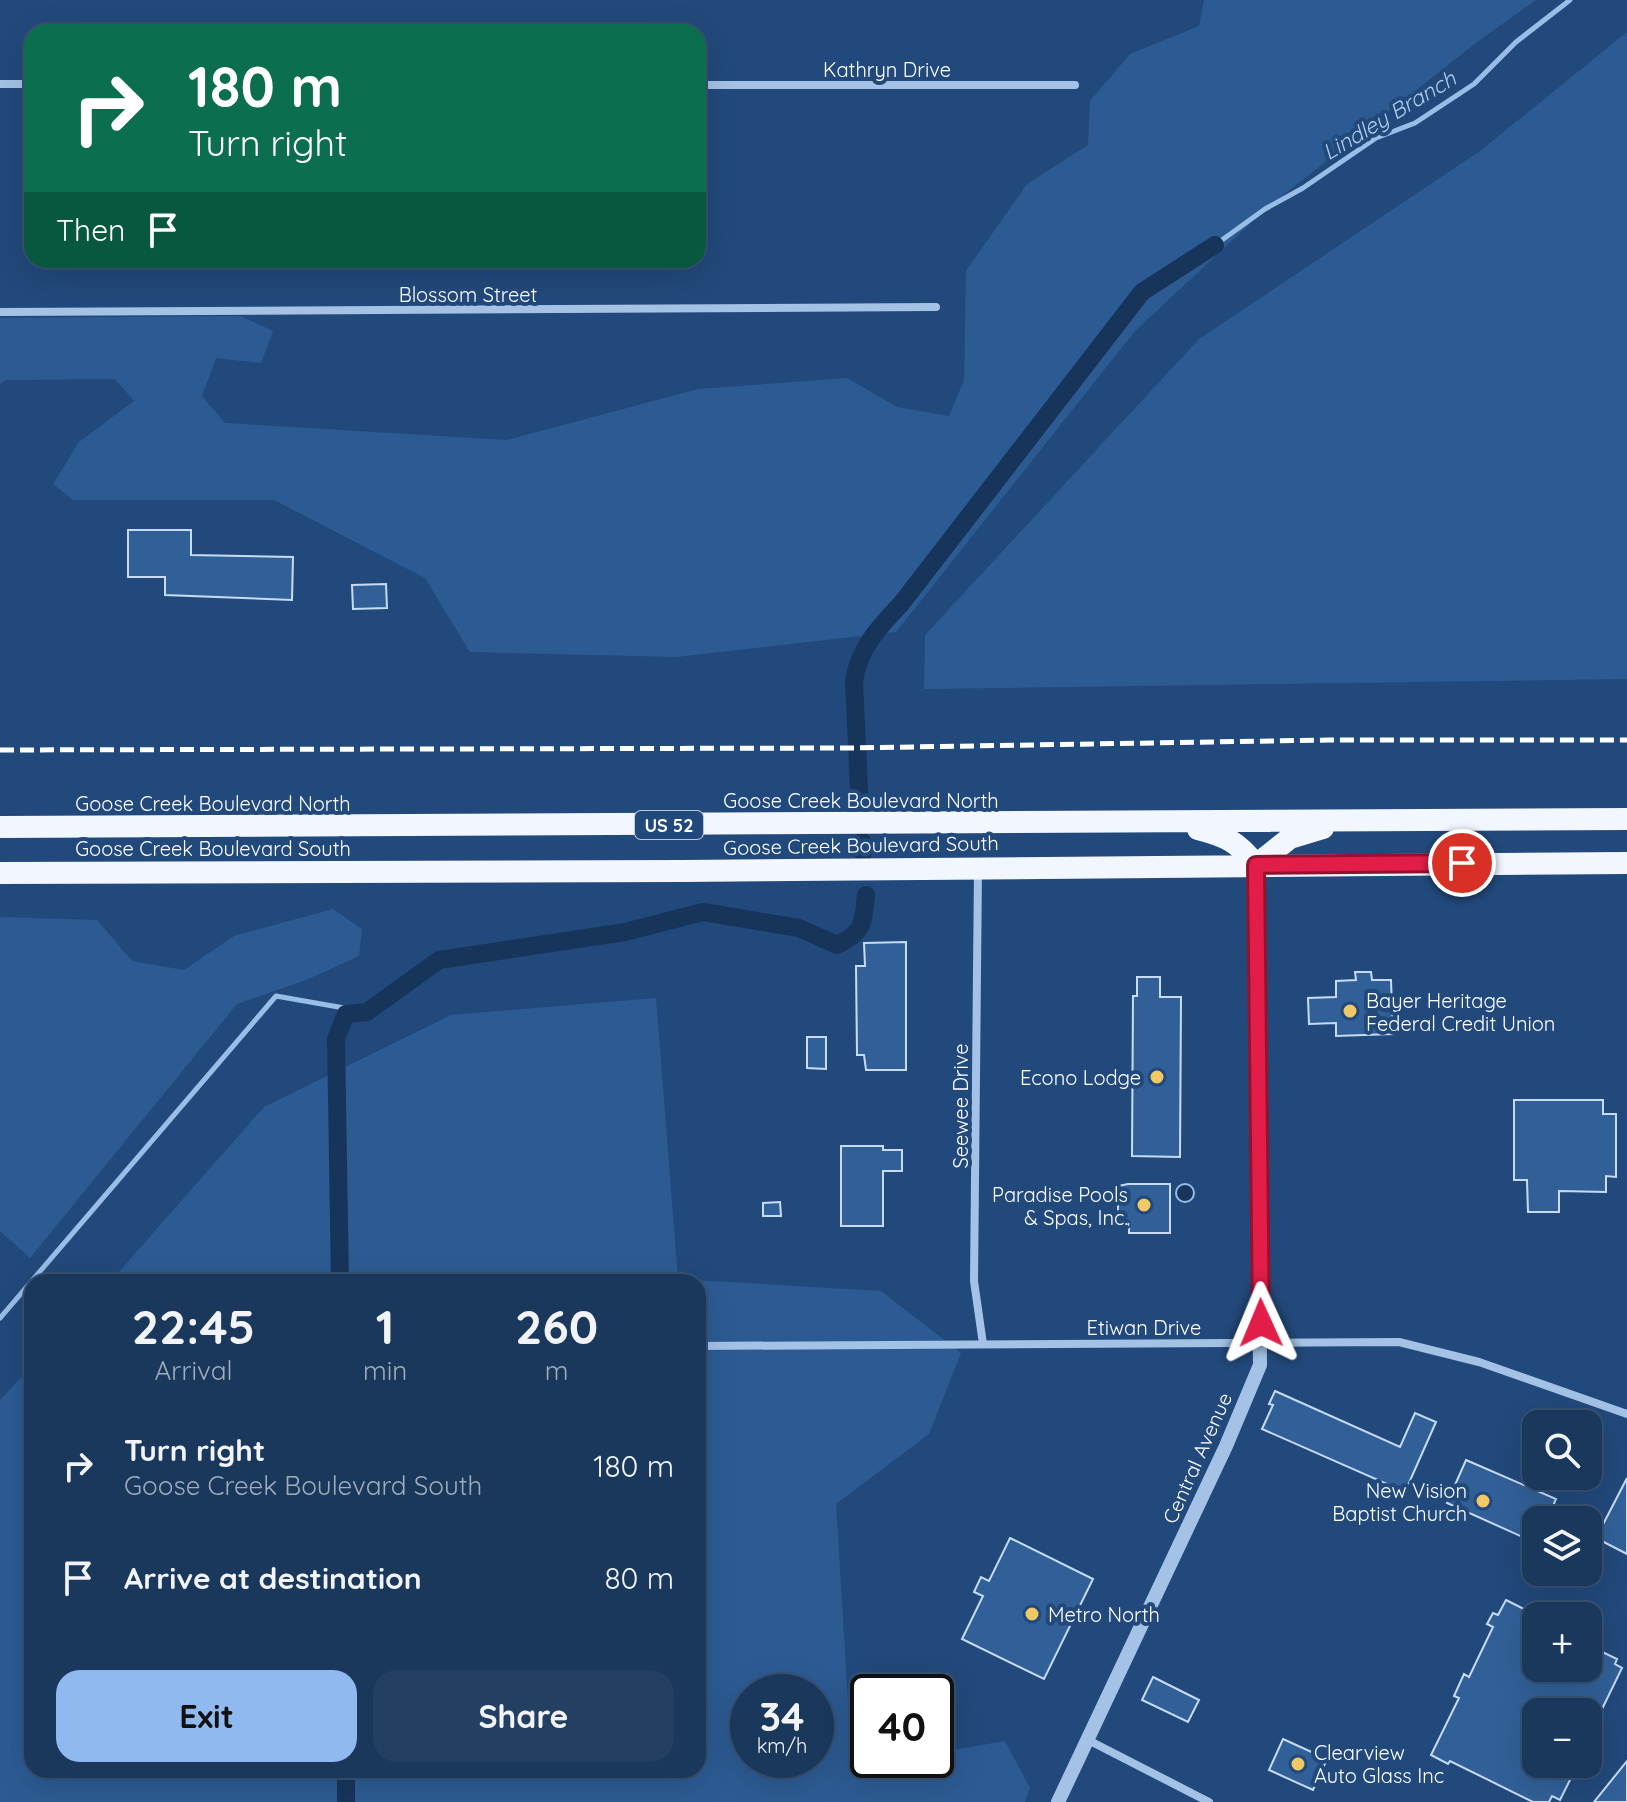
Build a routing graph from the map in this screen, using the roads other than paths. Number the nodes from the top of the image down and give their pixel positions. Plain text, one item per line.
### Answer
1 (0, 84) edge
2 (24, 84) edge
3 (706, 85) edge
4 (1075, 85) dead end
5 (936, 307) dead end
6 (0, 312) edge
7 (1627, 819) edge
8 (1339, 821) junction
9 (1166, 822) junction
10 (0, 827) edge
11 (0, 859) edge
12 (1627, 863) edge
13 (1256, 865) junction
14 (978, 868) junction
15 (0, 873) edge
16 (57, 873) junction
17 (1261, 1342) junction
18 (983, 1344) junction
19 (706, 1346) edge
20 (1627, 1414) edge
21 (1088, 1740) junction
22 (1058, 1802) edge
23 (1209, 1802) edge

1 - 2 street
3 - 4 street, Kathryn Drive
5 - 6 street, Blossom Street
7 - 8 highway, Goose Creek Boulevard North / US 52
8 - 9 highway, Goose Creek Boulevard North / US 52
8 - 13 highway
9 - 10 highway, Goose Creek Boulevard North / US 52
9 - 13 highway
11 - 16 highway
12 - 13 highway, Goose Creek Boulevard South
13 - 14 highway, Goose Creek Boulevard South
13 - 17 street, Central Avenue
14 - 16 highway, Goose Creek Boulevard South
14 - 18 street, Seewee Drive
15 - 16 highway, Goose Creek Boulevard South
17 - 18 street, Etiwan Drive
17 - 20 street, Etiwan Drive
17 - 21 street, Central Avenue
18 - 19 street, Etiwan Drive
21 - 22 street, Central Avenue
21 - 23 street

